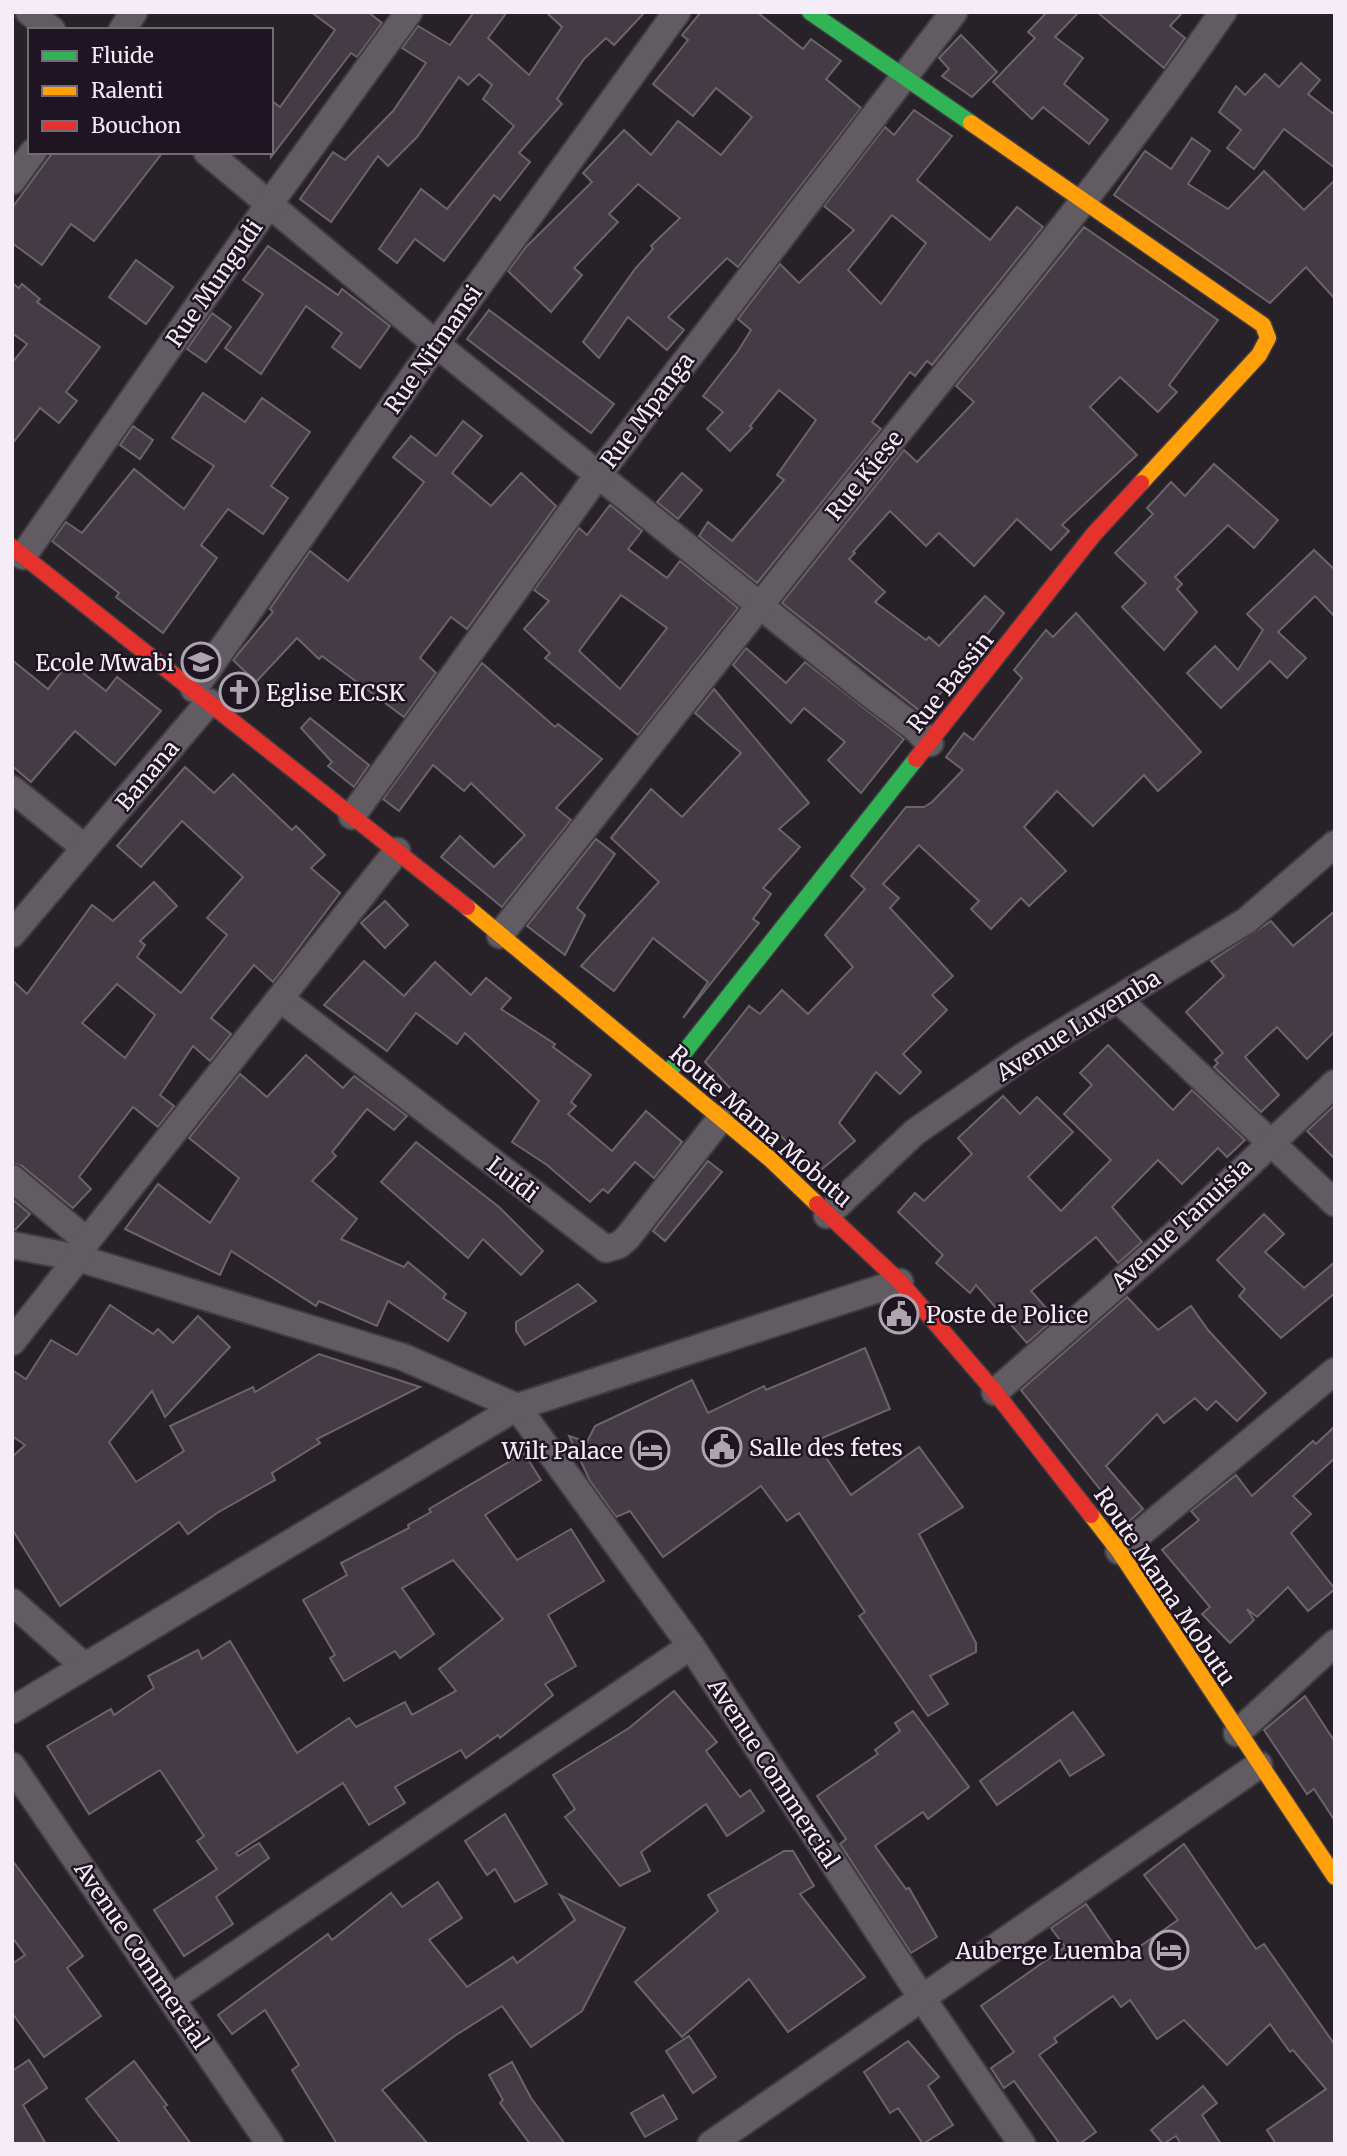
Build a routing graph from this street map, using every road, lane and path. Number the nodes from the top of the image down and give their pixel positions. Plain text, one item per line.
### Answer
1 (29, 12) edge
2 (134, 12) edge
3 (408, 12) edge
4 (677, 12) edge
5 (810, 12) edge
6 (954, 12) edge
7 (1223, 12) edge
8 (49, 28) edge
9 (123, 28) edge
10 (902, 77) junction
11 (32, 154) edge
12 (209, 154) edge
13 (12, 181) edge
14 (1085, 199) junction
15 (270, 203) junction
16 (436, 344) junction
17 (598, 475) junction
18 (18, 552) edge
19 (759, 605) junction
20 (201, 696) junction
21 (930, 743) junction
22 (12, 789) edge
23 (352, 816) junction
24 (1335, 844) edge
25 (85, 848) junction
26 (397, 851) junction
27 (12, 934) edge
28 (500, 935) junction
29 (282, 1000) junction
30 (1119, 1000) junction
31 (668, 1073) junction
32 (1335, 1083) edge
33 (721, 1118) junction
34 (1268, 1143) junction
35 (12, 1178) edge
36 (1335, 1203) edge
37 (827, 1215) junction
38 (12, 1245) edge
39 (83, 1249) junction
40 (900, 1282) junction
41 (12, 1342) edge
42 (1335, 1371) edge
43 (995, 1392) junction
44 (517, 1407) junction
45 (1119, 1551) junction
46 (12, 1602) edge
47 (1335, 1643) edge
48 (691, 1646) junction
49 (84, 1666) junction
50 (12, 1710) edge
51 (1237, 1733) junction
52 (1259, 1765) junction
53 (12, 1766) edge
54 (1335, 1877) edge
55 (172, 1998) junction
56 (922, 1998) junction
57 (270, 2144) edge
58 (711, 2144) edge
59 (1023, 2144) edge

1 - 8 street
2 - 9 street
3 - 15 street, Rue Mungudi
4 - 16 street, Rue Nitmansi
5 - 10 street
6 - 10 street, Rue Mpanga
7 - 14 street, Rue Kiese
10 - 14 street
10 - 17 street, Rue Mpanga
11 - 13 street
12 - 15 street
14 - 19 street, Rue Kiese
14 - 21 street, Rue Bassin
15 - 16 street
15 - 18 street, Rue Mungudi
16 - 17 street
16 - 20 street, Rue Nitmansi
17 - 19 street
17 - 23 street, Rue Mpanga
18 - 20 street, Route Mama Mobutu
19 - 21 street
19 - 28 street, Rue Kiese
20 - 23 street, Route Mama Mobutu
20 - 25 street, Banana
21 - 31 street, Rue Bassin
22 - 25 street
23 - 26 street, Route Mama Mobutu
24 - 30 street, Avenue Luvemba
25 - 27 street, Banana
26 - 28 street, Route Mama Mobutu
26 - 29 street
28 - 31 street, Route Mama Mobutu
29 - 33 street, Luidi
29 - 39 street
30 - 34 street
30 - 37 street, Avenue Luvemba
31 - 33 street, Route Mama Mobutu
32 - 34 street, Avenue Tanuisia
33 - 37 street, Route Mama Mobutu
34 - 36 street
34 - 43 street, Avenue Tanuisia
35 - 39 street
37 - 40 street, Route Mama Mobutu
38 - 39 street
39 - 41 street
39 - 44 street
40 - 43 street, Route Mama Mobutu
40 - 44 street
42 - 45 street
43 - 45 street, Route Mama Mobutu
44 - 48 street, Avenue Commercial
44 - 49 street
45 - 51 street, Route Mama Mobutu
46 - 49 street
47 - 51 street
48 - 55 street
48 - 56 street, Avenue Commercial
49 - 50 street
51 - 52 street, Route Mama Mobutu
52 - 54 street, Route Mama Mobutu
52 - 56 street
53 - 55 street, Avenue Commercial
55 - 57 street, Avenue Commercial
56 - 58 street
56 - 59 street, Avenue Commercial

